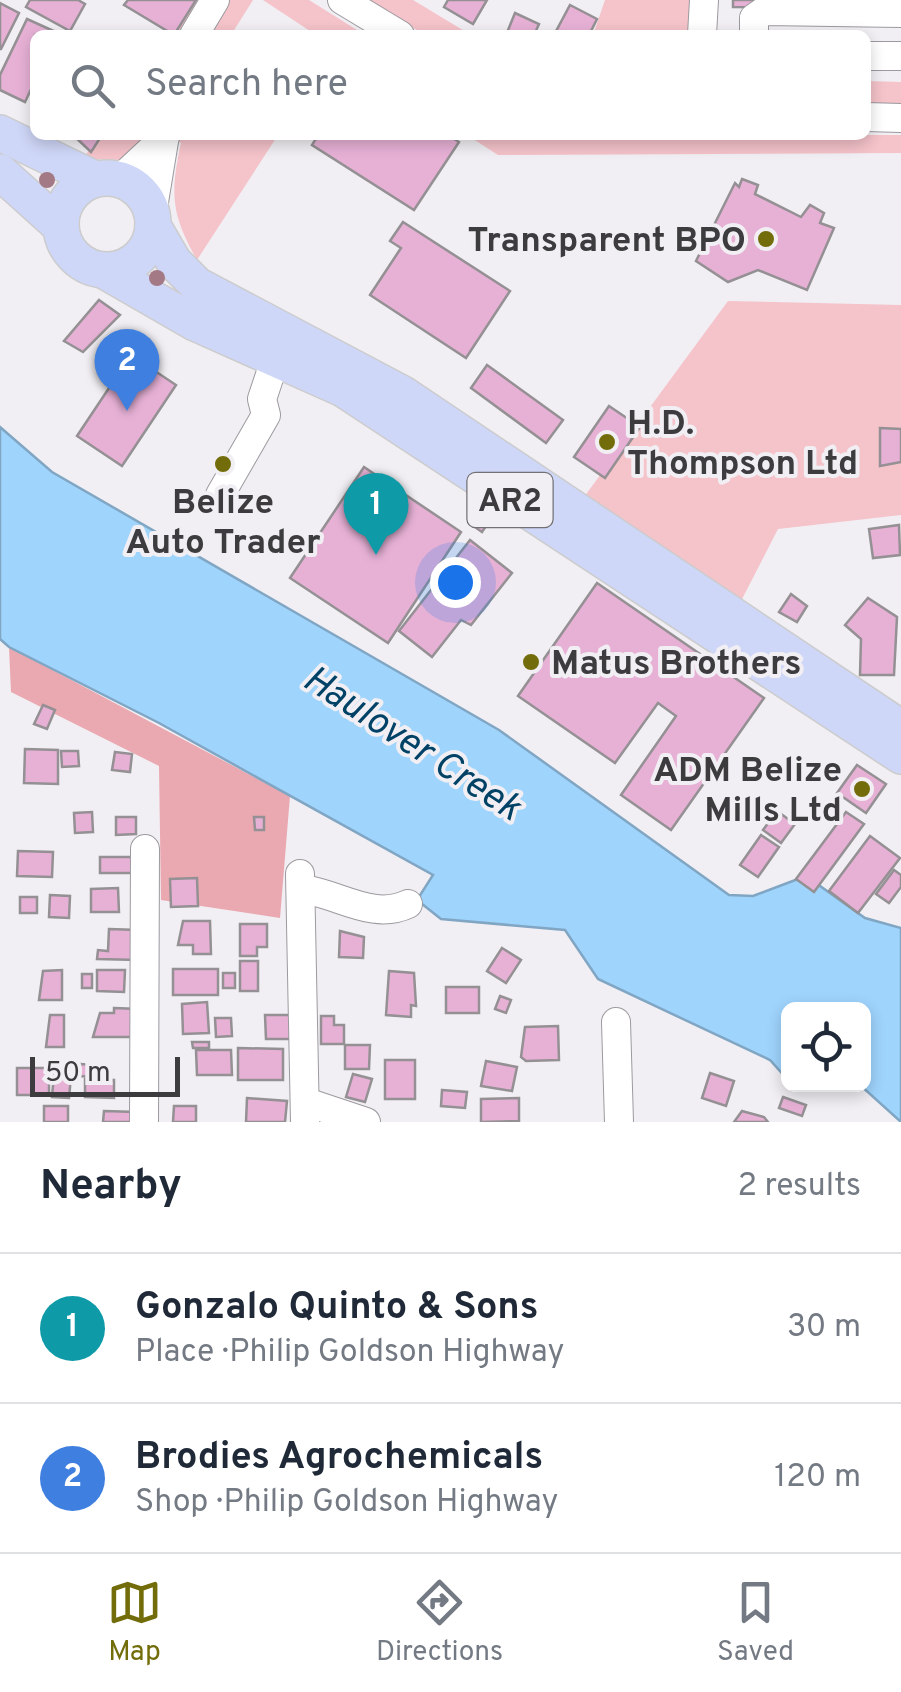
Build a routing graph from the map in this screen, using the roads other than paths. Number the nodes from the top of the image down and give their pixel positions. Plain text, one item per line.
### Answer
1 (214, 0) edge
2 (342, 0) edge
3 (704, 0) edge
4 (901, 13) edge
5 (197, 30) edge
6 (392, 30) edge
7 (702, 30) edge
8 (754, 30) edge
9 (871, 56) edge
10 (901, 56) edge
11 (871, 117) edge
12 (901, 118) edge
13 (0, 133) edge
14 (160, 140) edge
15 (164, 140) edge
16 (0, 172) edge
17 (107, 180) junction
18 (152, 220) junction
19 (60, 226) junction
20 (103, 270) junction
21 (276, 357) junction
22 (220, 495) dead end
23 (901, 728) edge
24 (901, 756) edge
25 (145, 848) dead end
26 (408, 904) dead end
27 (616, 1022) dead end
28 (306, 1112) edge
29 (144, 1122) edge
30 (366, 1122) edge
31 (619, 1122) edge

1 - 5 street
2 - 6 street
3 - 7 street
4 - 8 street
9 - 10 street
11 - 12 street
13 - 17 main road
14 - 17 street
15 - 18 street
16 - 19 main road
17 - 18 main road
17 - 19 main road
18 - 20 main road
18 - 23 main road, AR2
19 - 20 main road
20 - 21 main road, AR2
21 - 22 street
21 - 24 main road, AR2
25 - 29 street
26 - 28 street
27 - 31 street
28 - 30 street

